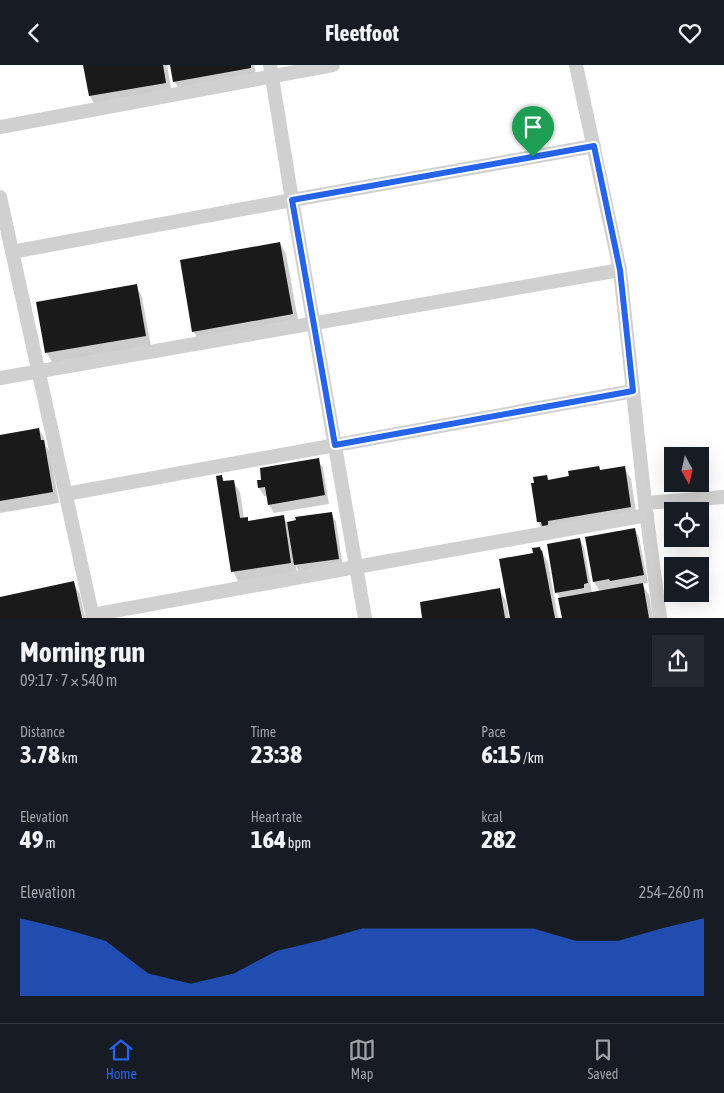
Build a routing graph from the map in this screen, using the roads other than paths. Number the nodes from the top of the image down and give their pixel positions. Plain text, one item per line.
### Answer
1 (333, 65) edge
2 (576, 65) edge
3 (271, 70) edge
4 (0, 127) edge
5 (594, 146) junction
6 (0, 197) edge
7 (292, 200) junction
8 (12, 252) junction
9 (620, 270) junction
10 (314, 323) junction
11 (39, 371) junction
12 (0, 378) edge
13 (633, 391) junction
14 (335, 445) junction
15 (66, 494) junction
16 (724, 497) edge
17 (646, 509) junction
18 (356, 567) junction
19 (92, 617) edge
20 (365, 618) edge
21 (660, 618) edge

1 - 3 street
2 - 5 street
3 - 4 street
3 - 7 street
5 - 7 street
5 - 9 street
6 - 8 street
7 - 8 street
7 - 10 street
8 - 11 street
9 - 10 street
9 - 13 street
10 - 11 street
10 - 14 street
11 - 12 street
11 - 15 street
13 - 14 street
13 - 17 street
14 - 15 street
14 - 18 street
15 - 19 street
16 - 17 street
17 - 18 street
17 - 21 street
18 - 19 street
18 - 20 street

